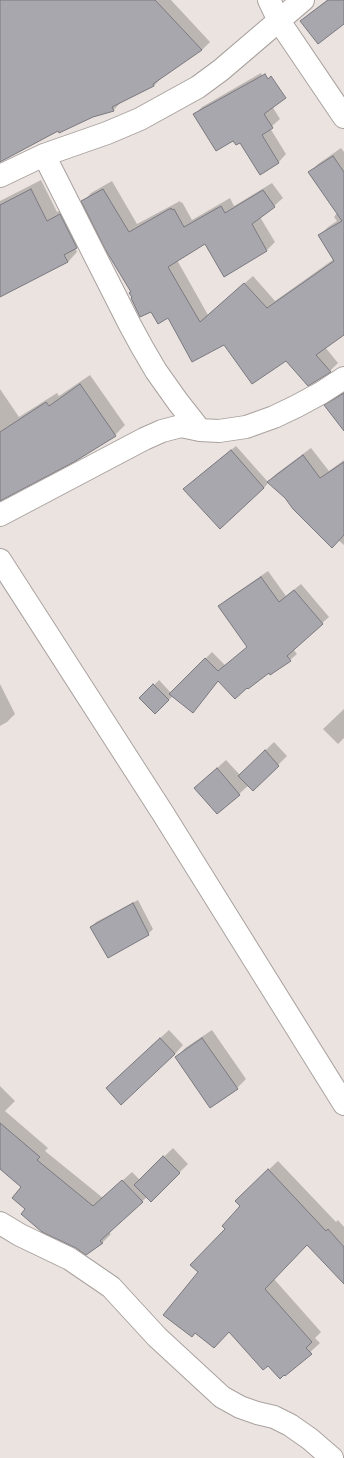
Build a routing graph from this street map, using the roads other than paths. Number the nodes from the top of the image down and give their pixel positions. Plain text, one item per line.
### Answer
1 (269, 0) edge
2 (304, 0) edge
3 (279, 21) junction
4 (344, 117) edge
5 (44, 155) junction
6 (0, 176) edge
7 (344, 378) edge
8 (200, 430) junction
9 (0, 515) edge
10 (0, 560) edge
11 (344, 1104) edge
12 (0, 1223) edge
13 (332, 1458) edge

1 - 3 street
2 - 3 street
3 - 4 street
3 - 5 street
5 - 6 street
5 - 8 street
7 - 8 street
8 - 9 street
10 - 11 street
12 - 13 street

